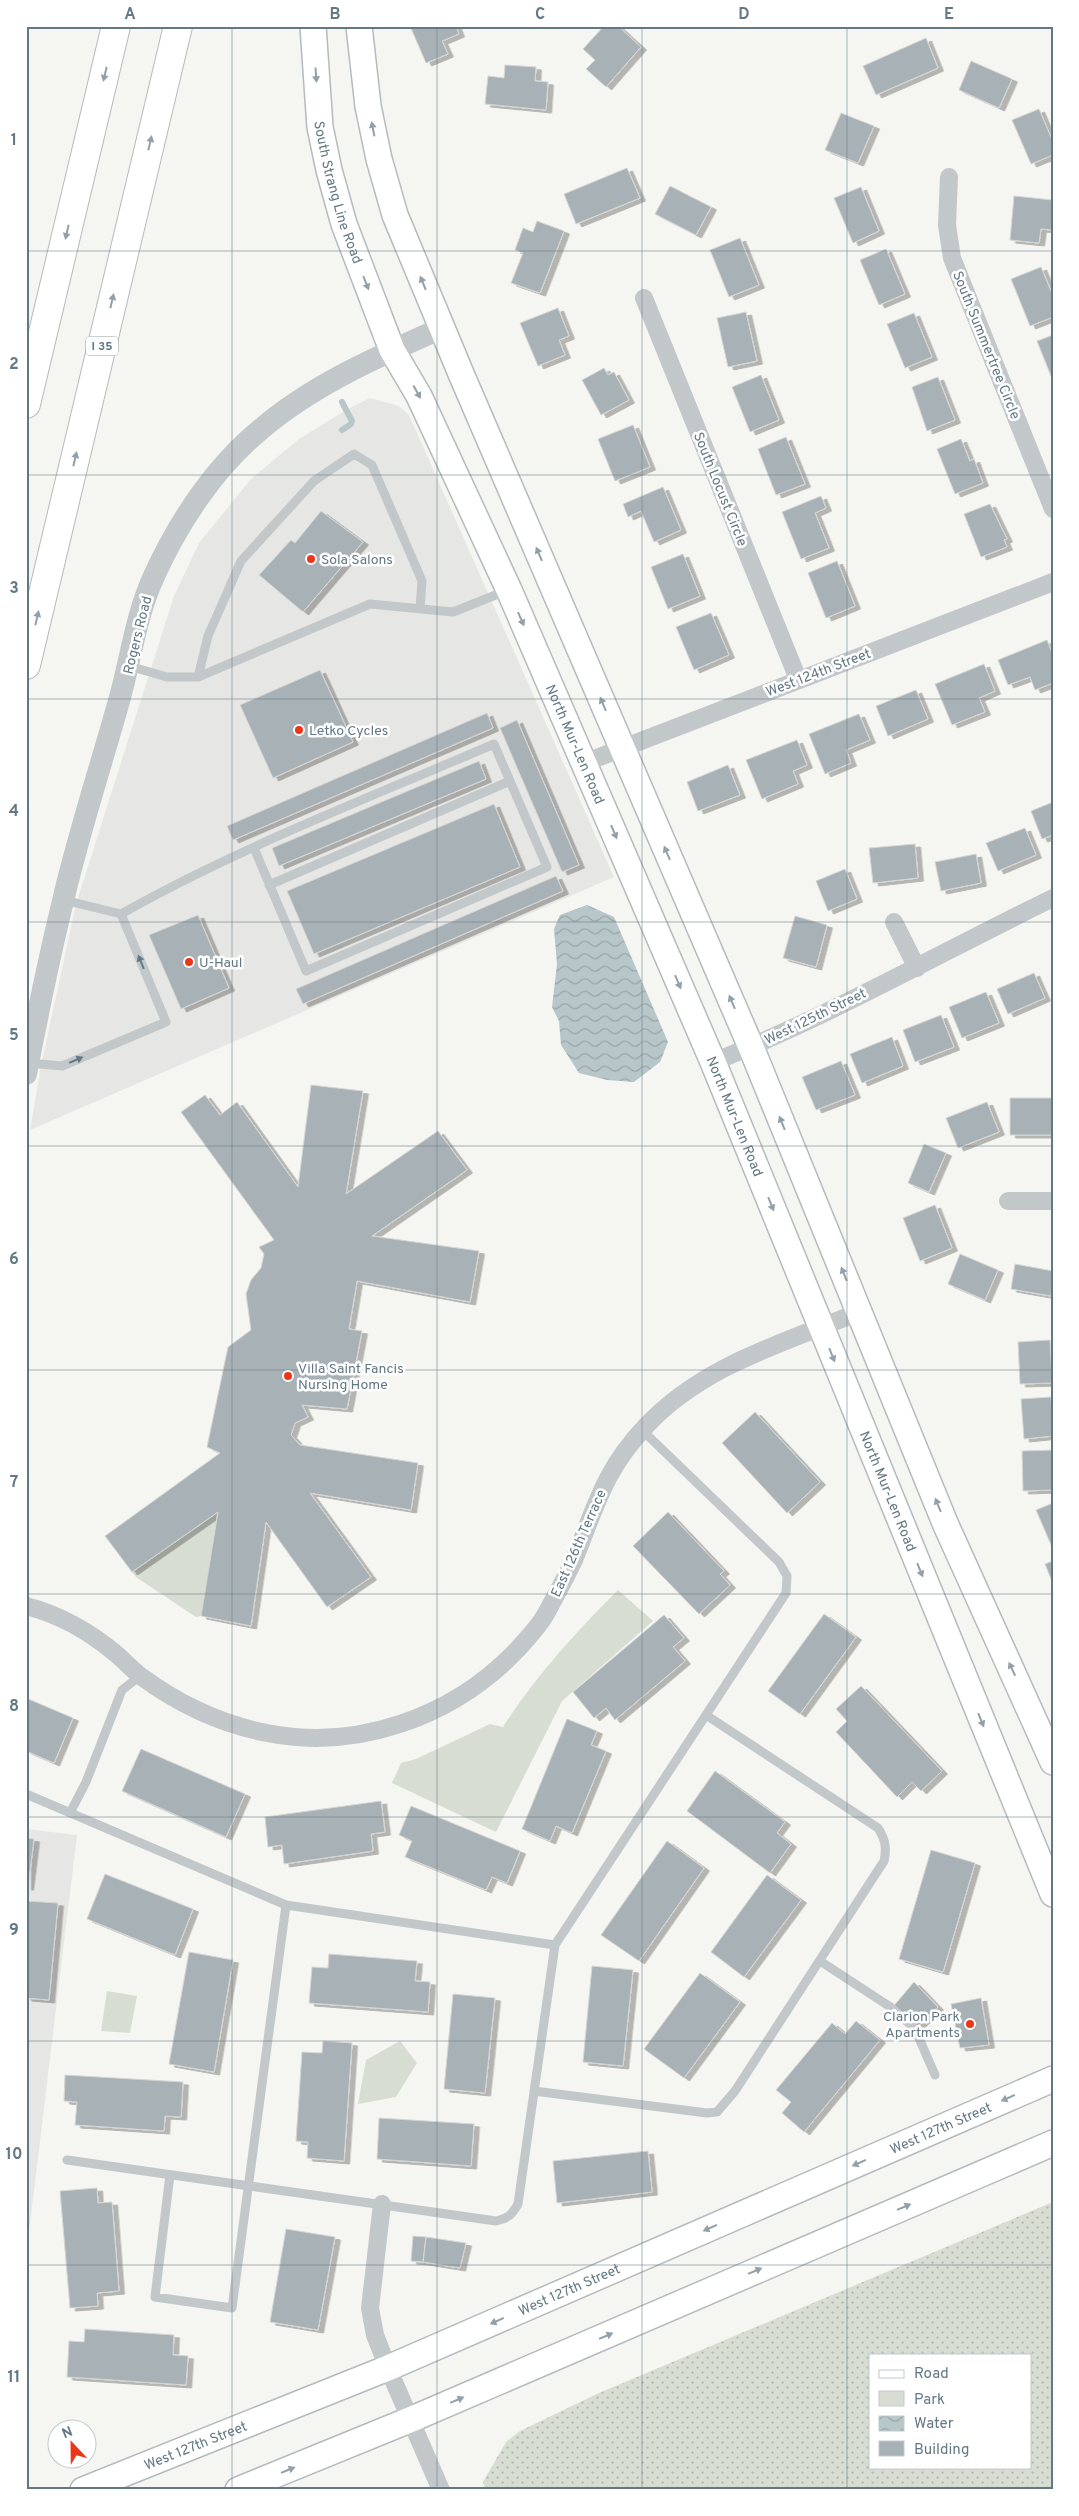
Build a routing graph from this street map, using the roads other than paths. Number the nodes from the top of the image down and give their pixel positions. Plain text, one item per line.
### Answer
1 (116, 26) edge
2 (178, 26) edge
3 (314, 26) edge
4 (359, 26) edge
5 (949, 177) dead end
6 (644, 298) dead end
7 (442, 328) junction
8 (392, 350) junction
9 (26, 404) edge
10 (1053, 509) edge
11 (1053, 582) edge
12 (508, 590) junction
13 (420, 609) junction
14 (26, 665) edge
15 (129, 666) junction
16 (198, 676) junction
17 (798, 679) junction
18 (622, 748) junction
19 (584, 763) junction
20 (510, 781) junction
21 (254, 848) junction
22 (270, 885) junction
23 (63, 900) junction
24 (1052, 900) edge
25 (121, 914) junction
26 (894, 922) dead end
27 (917, 968) junction
28 (751, 1047) junction
29 (713, 1062) junction
30 (27, 1069) edge
31 (1008, 1201) dead end
32 (1053, 1201) edge
33 (859, 1312) junction
34 (821, 1328) junction
35 (642, 1430) junction
36 (26, 1606) edge
37 (140, 1676) junction
38 (706, 1715) junction
39 (1053, 1762) edge
40 (26, 1794) edge
41 (70, 1812) junction
42 (1053, 1894) edge
43 (286, 1905) junction
44 (555, 1946) junction
45 (820, 1961) junction
46 (935, 2076) dead end
47 (1053, 2079) edge
48 (534, 2092) junction
49 (1053, 2143) edge
50 (67, 2160) dead end
51 (170, 2175) junction
52 (249, 2186) junction
53 (382, 2204) junction
54 (388, 2368) junction
55 (412, 2420) junction
56 (83, 2490) edge
57 (238, 2490) edge
58 (442, 2490) edge

1 -> 9 highway
14 -> 2 highway, I 35
3 -> 8 main road, South Strang Line Road
7 -> 4 main road
5 - 10 street, South Summertree Circle
6 - 17 street, South Locust Circle
7 - 8 street, Rogers Road
18 -> 7 main road
8 -> 12 main road, North Mur-Len Road
8 - 15 street, Rogers Road
11 - 17 street, West 124th Street
12 - 13 lane
12 -> 19 main road, North Mur-Len Road
13 - 16 lane
13 - 16 lane
15 - 16 lane
15 - 23 street, Rogers Road
17 - 18 street, West 124th Street
18 - 19 street, West 124th Street
28 -> 18 main road
19 -> 29 main road, North Mur-Len Road
20 - 21 lane
20 - 22 lane
20 - 22 lane
21 - 22 lane
21 - 25 lane
23 - 25 lane
23 - 30 street, Rogers Road
24 - 27 street, West 125th Street
30 -> 25 lane
26 - 27 street
27 - 28 street, West 125th Street
28 - 29 street, West 125th Street
33 -> 28 main road
29 -> 34 main road, North Mur-Len Road
31 - 32 street
33 - 34 street, East 126th Terrace
39 -> 33 main road
34 - 35 street, East 126th Terrace
34 -> 42 main road, North Mur-Len Road
35 - 37 street, East 126th Terrace
35 - 38 lane
36 - 37 street, East 126th Terrace
37 - 41 lane
38 - 44 lane
38 - 45 lane
40 - 41 lane
41 - 43 lane
43 - 44 lane
43 - 52 lane
44 - 48 lane
45 - 46 lane
45 - 48 lane
47 -> 54 main road, West 127th Street
48 - 53 lane
55 -> 49 main road
50 - 51 lane
51 - 52 lane
51 - 52 lane
52 - 53 lane
53 - 54 street
54 - 55 street
54 - 56 main road, West 127th Street
57 -> 55 main road
55 - 58 street

